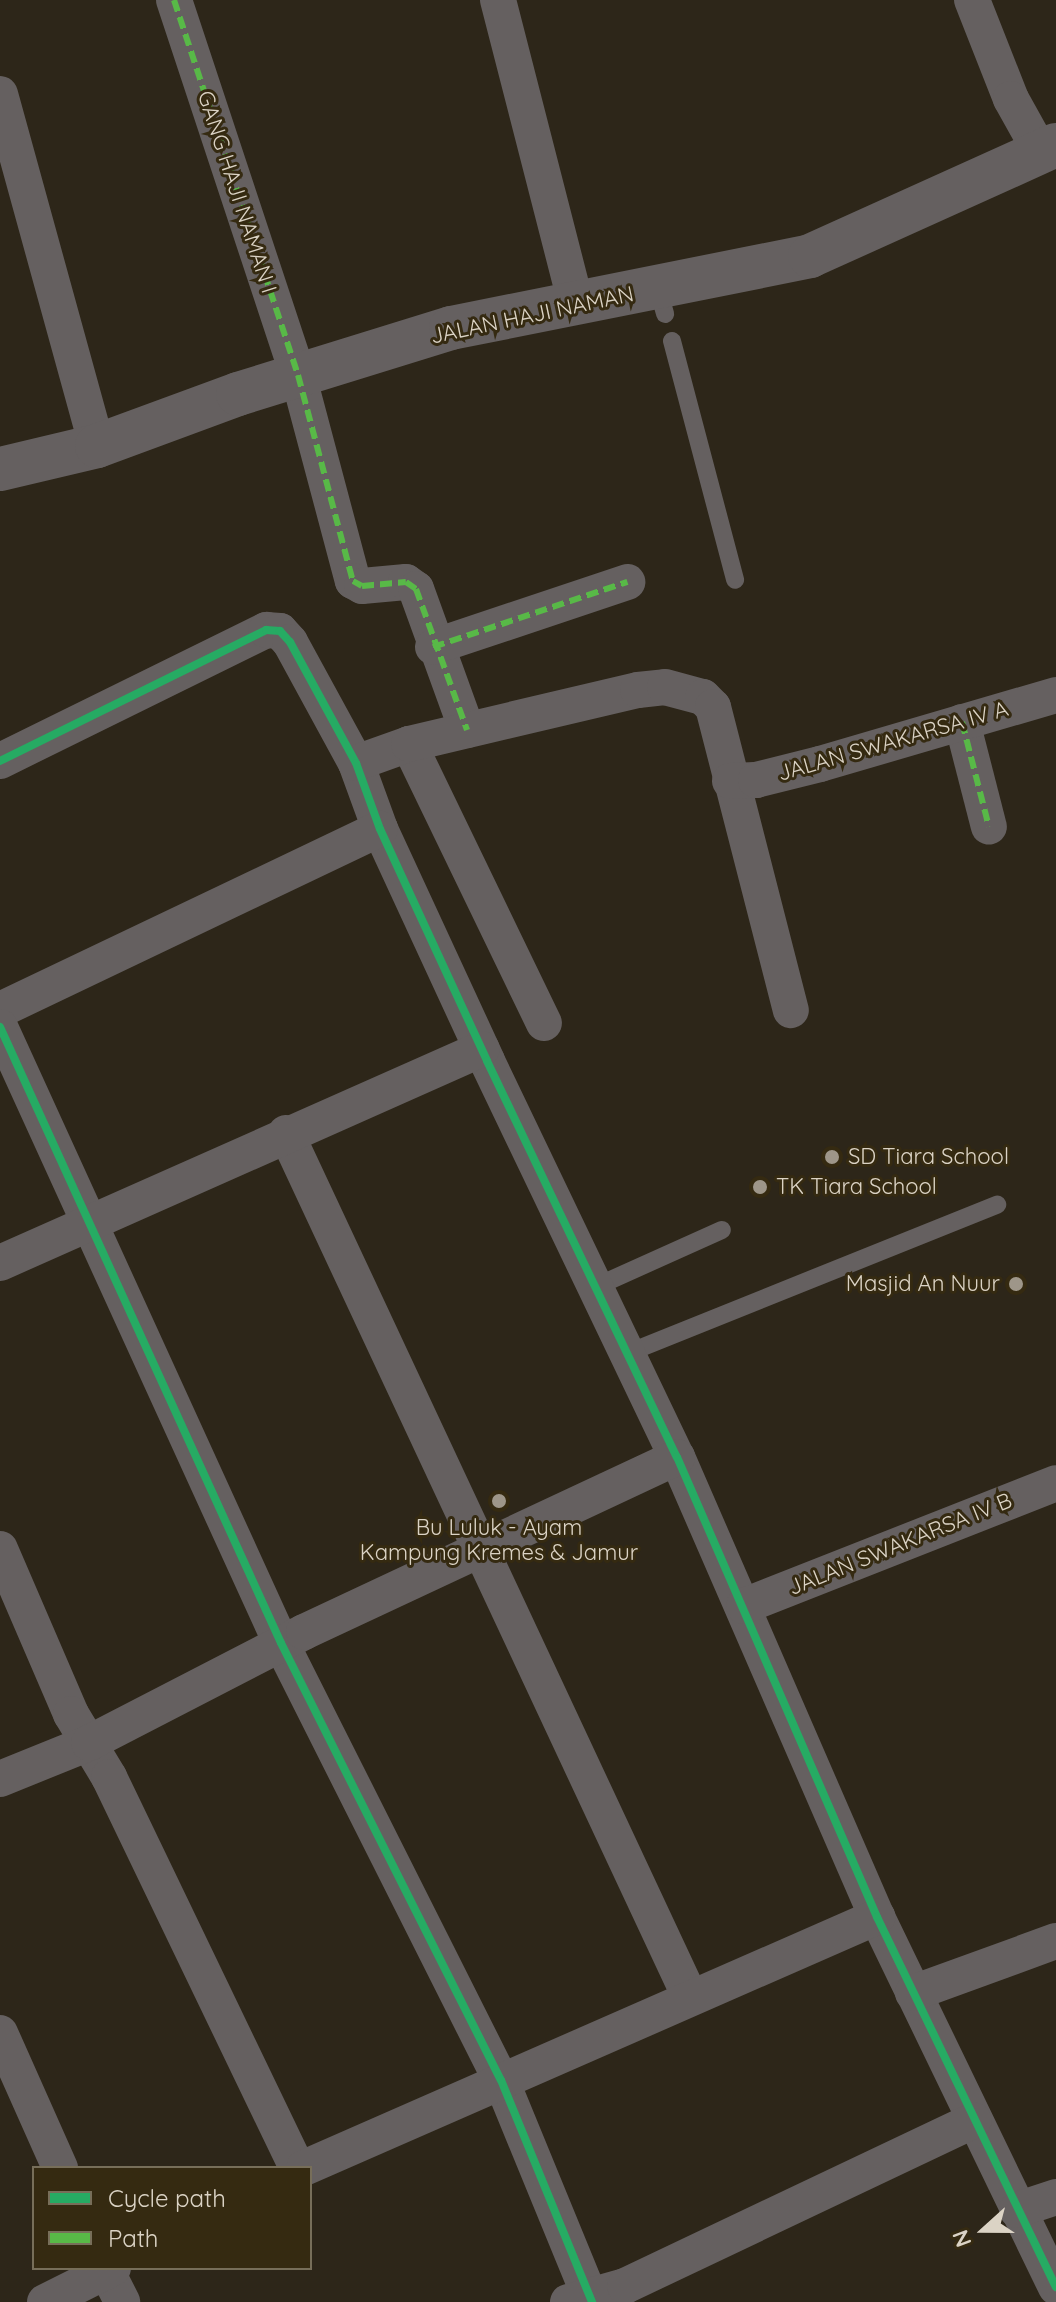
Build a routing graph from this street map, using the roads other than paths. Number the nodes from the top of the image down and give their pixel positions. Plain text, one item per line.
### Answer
1 (498, 0) edge
2 (972, 0) edge
3 (175, 4) edge
4 (0, 94) edge
5 (1048, 148) edge
6 (576, 303) junction
7 (672, 341) dead end
8 (298, 375) junction
9 (97, 446) junction
10 (0, 469) edge
11 (735, 580) dead end
12 (627, 582) dead end
13 (433, 647) junction
14 (1056, 695) edge
15 (962, 722) junction
16 (467, 730) junction
17 (409, 744) junction
18 (0, 761) edge
19 (356, 763) junction
20 (730, 781) junction
21 (989, 827) dead end
22 (380, 829) junction
23 (0, 1010) edge
24 (791, 1010) dead end
25 (544, 1023) dead end
26 (0, 1027) edge
27 (482, 1049) junction
28 (286, 1133) junction
29 (997, 1205) dead end
30 (91, 1225) junction
31 (722, 1230) dead end
32 (0, 1263) edge
33 (595, 1287) junction
34 (628, 1353) junction
35 (677, 1457) junction
36 (1056, 1483) edge
37 (481, 1546) junction
38 (0, 1549) edge
39 (744, 1606) junction
40 (281, 1643) junction
41 (89, 1743) junction
42 (0, 1779) edge
43 (877, 1917) junction
44 (1056, 1941) edge
45 (913, 1993) junction
46 (689, 1995) junction
47 (0, 2033) edge
48 (501, 2080) junction
49 (974, 2120) junction
50 (59, 2166) edge
51 (296, 2166) edge
52 (308, 2166) edge
53 (1056, 2197) edge
54 (1017, 2210) junction
55 (112, 2277) edge
56 (1056, 2287) edge
57 (583, 2300) edge
58 (45, 2302) edge

1 - 6 street
2 - 5 street
3 - 8 street, GANG HAJI NAMAN I
4 - 9 street
5 - 6 street, JALAN HAJI NAMAN
6 - 8 street, JALAN HAJI NAMAN
7 - 11 lane
8 - 9 street, JALAN HAJI NAMAN
8 - 13 street, GANG HAJI NAMAN I
9 - 10 street, JALAN HAJI NAMAN
12 - 13 street
13 - 16 street
14 - 15 street, JALAN SWAKARSA IV A
15 - 20 street, JALAN SWAKARSA IV A
15 - 21 street
16 - 17 street
16 - 20 street
17 - 19 street
17 - 25 street
18 - 19 street
19 - 22 street
20 - 24 street
22 - 23 street
22 - 27 street
26 - 30 street
27 - 28 street
27 - 33 street
28 - 30 street
28 - 37 street
29 - 34 lane
30 - 32 street
30 - 40 street
31 - 33 lane
33 - 34 street
34 - 35 street
35 - 37 street
35 - 39 street
36 - 39 street, JALAN SWAKARSA IV B
37 - 40 street
37 - 46 street
38 - 41 street
39 - 43 street
40 - 41 street
40 - 48 street
41 - 42 street
41 - 51 street
43 - 45 street
43 - 46 street
44 - 45 street
45 - 49 street
46 - 48 street
47 - 50 street
48 - 52 street
48 - 57 street
49 - 54 street
49 - 57 street
53 - 54 street
54 - 56 street
55 - 58 street

